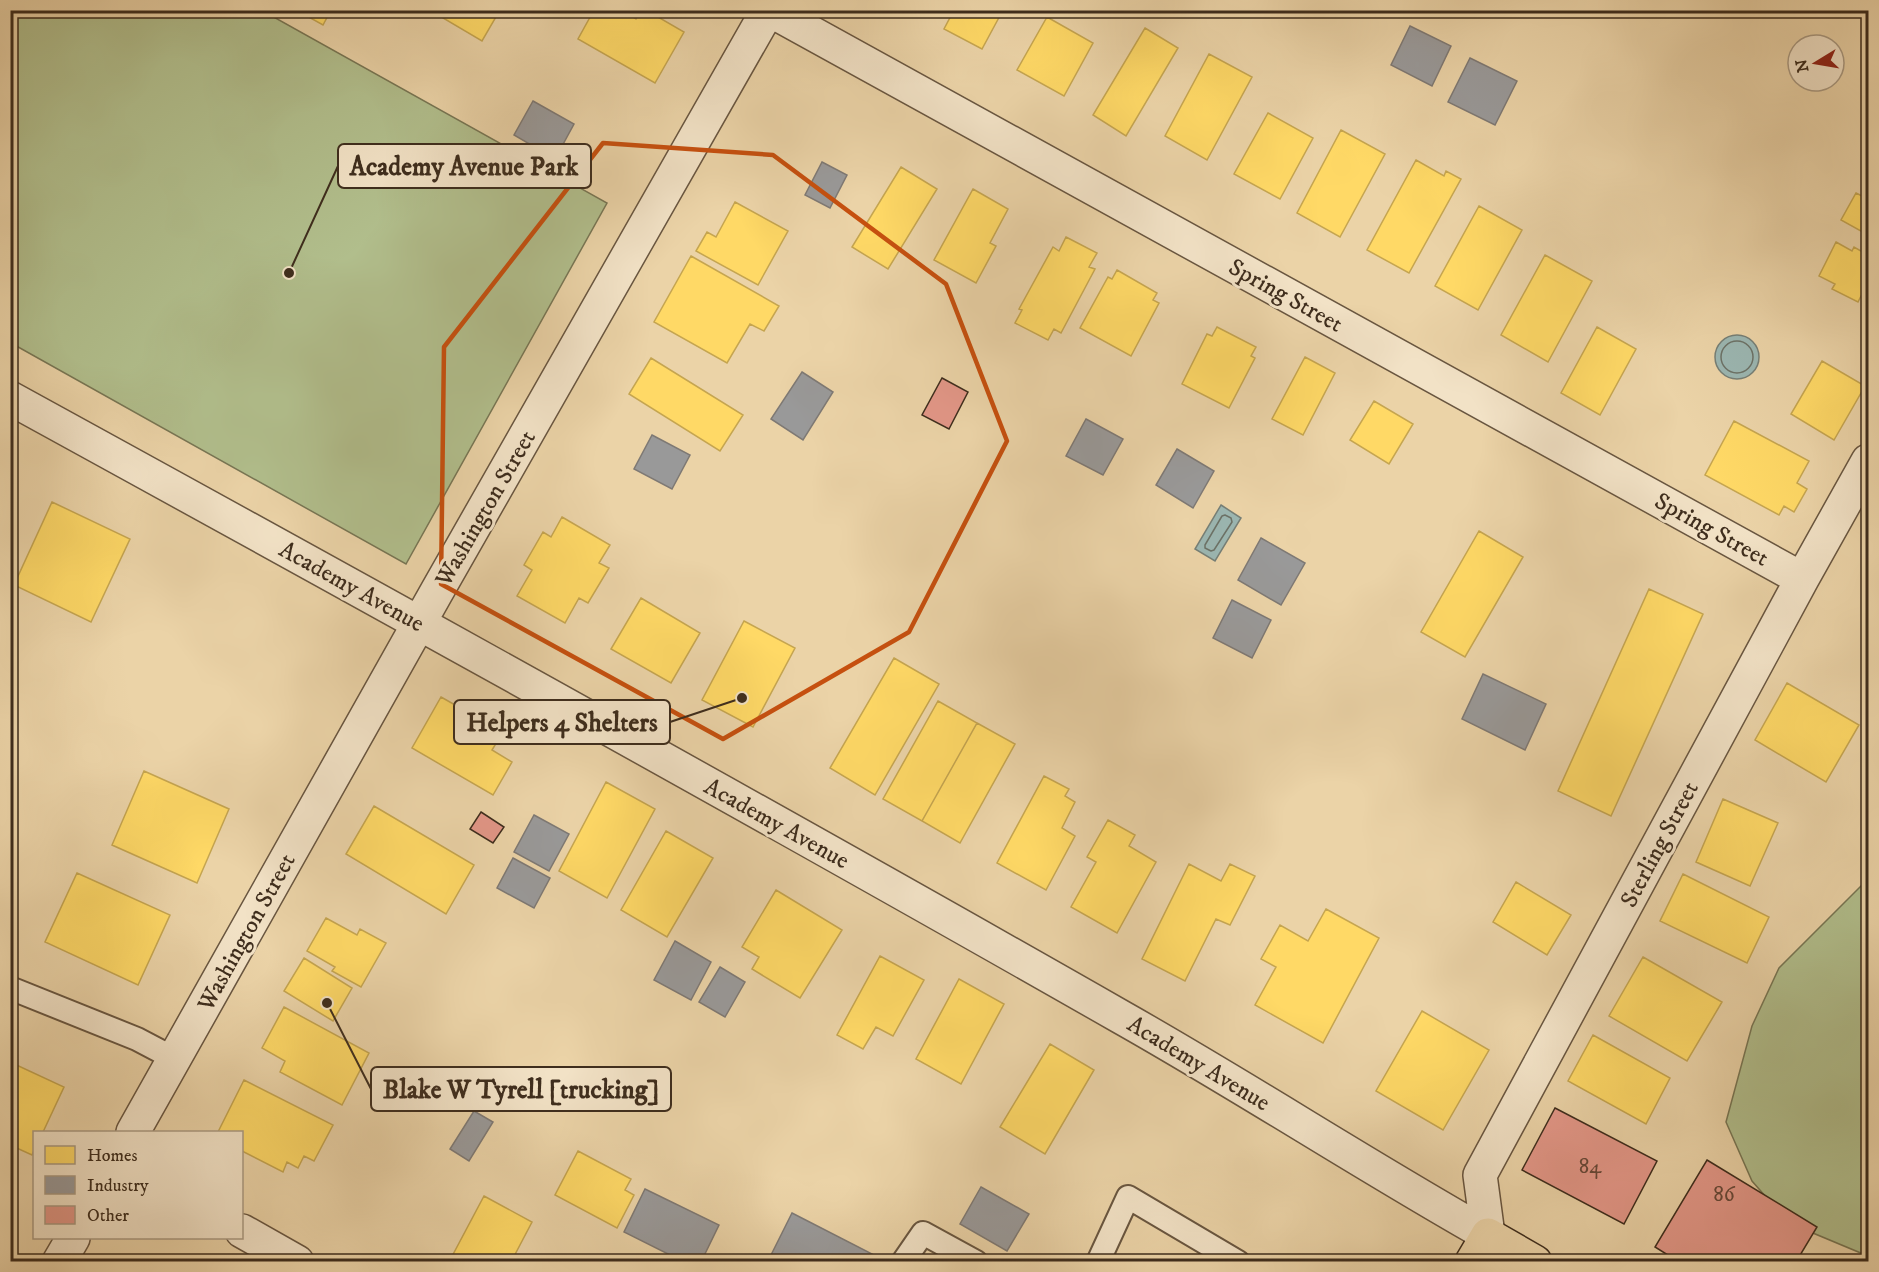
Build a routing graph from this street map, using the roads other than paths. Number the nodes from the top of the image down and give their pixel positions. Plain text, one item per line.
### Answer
1 (769, 10) edge
2 (10, 398) edge
3 (1869, 461) edge
4 (1802, 579) junction
5 (420, 624) junction
6 (10, 988) edge
7 (175, 1059) junction
8 (134, 1131) edge
9 (243, 1232) edge
10 (72, 1239) edge
11 (1480, 1248) edge
12 (59, 1262) edge
13 (297, 1262) edge
14 (903, 1262) edge
15 (976, 1262) edge
16 (1098, 1262) edge
17 (1238, 1262) edge
18 (1535, 1262) edge

1 - 4 street, Spring Street
1 - 5 street, Washington Street
2 - 5 street, Academy Avenue
3 - 4 street, Sterling Street
4 - 11 street, Sterling Street
5 - 7 street, Washington Street
5 - 11 street, Academy Avenue
6 - 7 lane
7 - 8 street, Washington Street
9 - 13 street
10 - 12 street
11 - 18 main road, Academy Avenue
14 - 15 lane
16 - 17 lane

